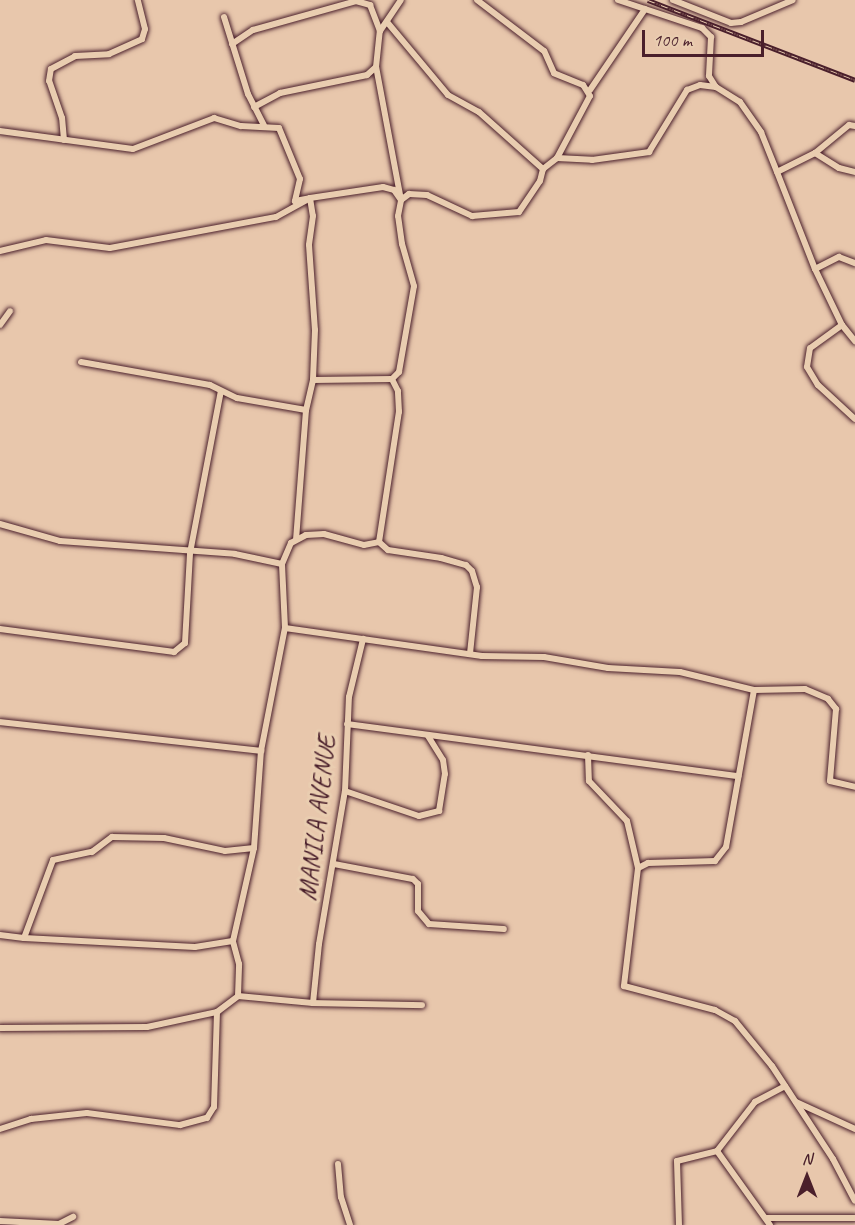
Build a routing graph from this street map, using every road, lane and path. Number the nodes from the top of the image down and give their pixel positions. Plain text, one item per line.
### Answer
1 (138, 0) edge
2 (401, 0) edge
3 (477, 0) edge
4 (618, 0) edge
5 (673, 0) edge
6 (793, 0) edge
7 (365, 1) edge
8 (645, 9) junction
9 (224, 17) dead end
10 (387, 22) junction
11 (380, 31) junction
12 (232, 44) junction
13 (376, 67) junction
14 (716, 87) junction
15 (590, 90) junction
16 (254, 107) junction
17 (264, 125) junction
18 (855, 126) edge
19 (0, 131) edge
20 (64, 140) junction
21 (815, 153) junction
22 (557, 158) junction
23 (543, 169) junction
24 (777, 172) junction
25 (855, 172) edge
26 (310, 198) junction
27 (400, 200) junction
28 (0, 251) edge
29 (855, 263) edge
30 (814, 269) junction
31 (10, 311) dead end
32 (0, 325) edge
33 (842, 325) junction
34 (855, 341) edge
35 (81, 362) dead end
36 (392, 379) junction
37 (313, 380) junction
38 (221, 391) junction
39 (306, 410) junction
40 (855, 419) edge
41 (0, 524) edge
42 (296, 538) junction
43 (379, 542) junction
44 (190, 553) junction
45 (282, 564) junction
46 (285, 628) junction
47 (0, 629) edge
48 (363, 639) junction
49 (470, 654) junction
50 (754, 690) junction
51 (0, 722) edge
52 (347, 723) junction
53 (428, 736) junction
54 (261, 751) junction
55 (588, 756) junction
56 (739, 776) junction
57 (855, 787) edge
58 (345, 791) junction
59 (254, 848) junction
60 (333, 864) junction
61 (638, 868) junction
62 (504, 929) dead end
63 (0, 935) edge
64 (24, 938) junction
65 (233, 941) junction
66 (238, 996) junction
67 (313, 1003) junction
68 (422, 1005) dead end
69 (218, 1012) junction
70 (0, 1028) edge
71 (785, 1086) junction
72 (795, 1102) junction
73 (0, 1129) edge
74 (855, 1129) edge
75 (717, 1151) junction
76 (338, 1164) dead end
77 (855, 1200) edge
78 (73, 1217) dead end
79 (766, 1218) junction
80 (855, 1218) edge
81 (0, 1221) edge
82 (350, 1225) edge
83 (679, 1225) edge
84 (770, 1225) edge

1 - 20 street
2 - 10 street
3 - 15 street
4 - 8 street
5 - 6 street
7 - 11 street
7 - 12 street
8 - 14 street
8 - 15 street
9 - 12 street
10 - 11 street
10 - 23 street
11 - 13 street
12 - 16 street
13 - 16 street
13 - 27 street
14 - 22 street
14 - 24 street
15 - 22 street
16 - 17 street
17 - 20 street
17 - 26 street
18 - 21 street
19 - 20 street
21 - 24 street
21 - 25 street
22 - 23 street
23 - 27 street
24 - 30 street
26 - 27 street
26 - 28 street
26 - 37 street
27 - 36 street
29 - 30 street
30 - 33 street
31 - 32 street
33 - 34 street
33 - 40 street
35 - 38 street
36 - 37 street
36 - 43 street
37 - 39 street
38 - 39 street
38 - 44 street
39 - 42 street
41 - 44 street
42 - 43 street
42 - 45 street
43 - 49 street
44 - 45 street
44 - 47 street
45 - 46 street
46 - 48 street
46 - 54 street
48 - 49 street
48 - 52 street, MANILA AVENUE
49 - 50 street
50 - 56 street
50 - 57 street
51 - 54 street
52 - 53 street
52 - 58 street, MANILA AVENUE
53 - 55 street
53 - 58 street
54 - 59 street
55 - 56 street
55 - 61 street
56 - 61 street
58 - 60 street, MANILA AVENUE
59 - 64 street
59 - 65 street
60 - 62 street
60 - 67 street, MANILA AVENUE
61 - 71 street
63 - 64 street
64 - 65 street
65 - 66 street
66 - 67 street
66 - 69 street
67 - 68 street
69 - 70 street
69 - 73 street
71 - 72 street
71 - 75 street
72 - 74 street
72 - 77 street
75 - 79 street
75 - 83 street
76 - 82 street
78 - 81 street
79 - 80 street
79 - 84 street

